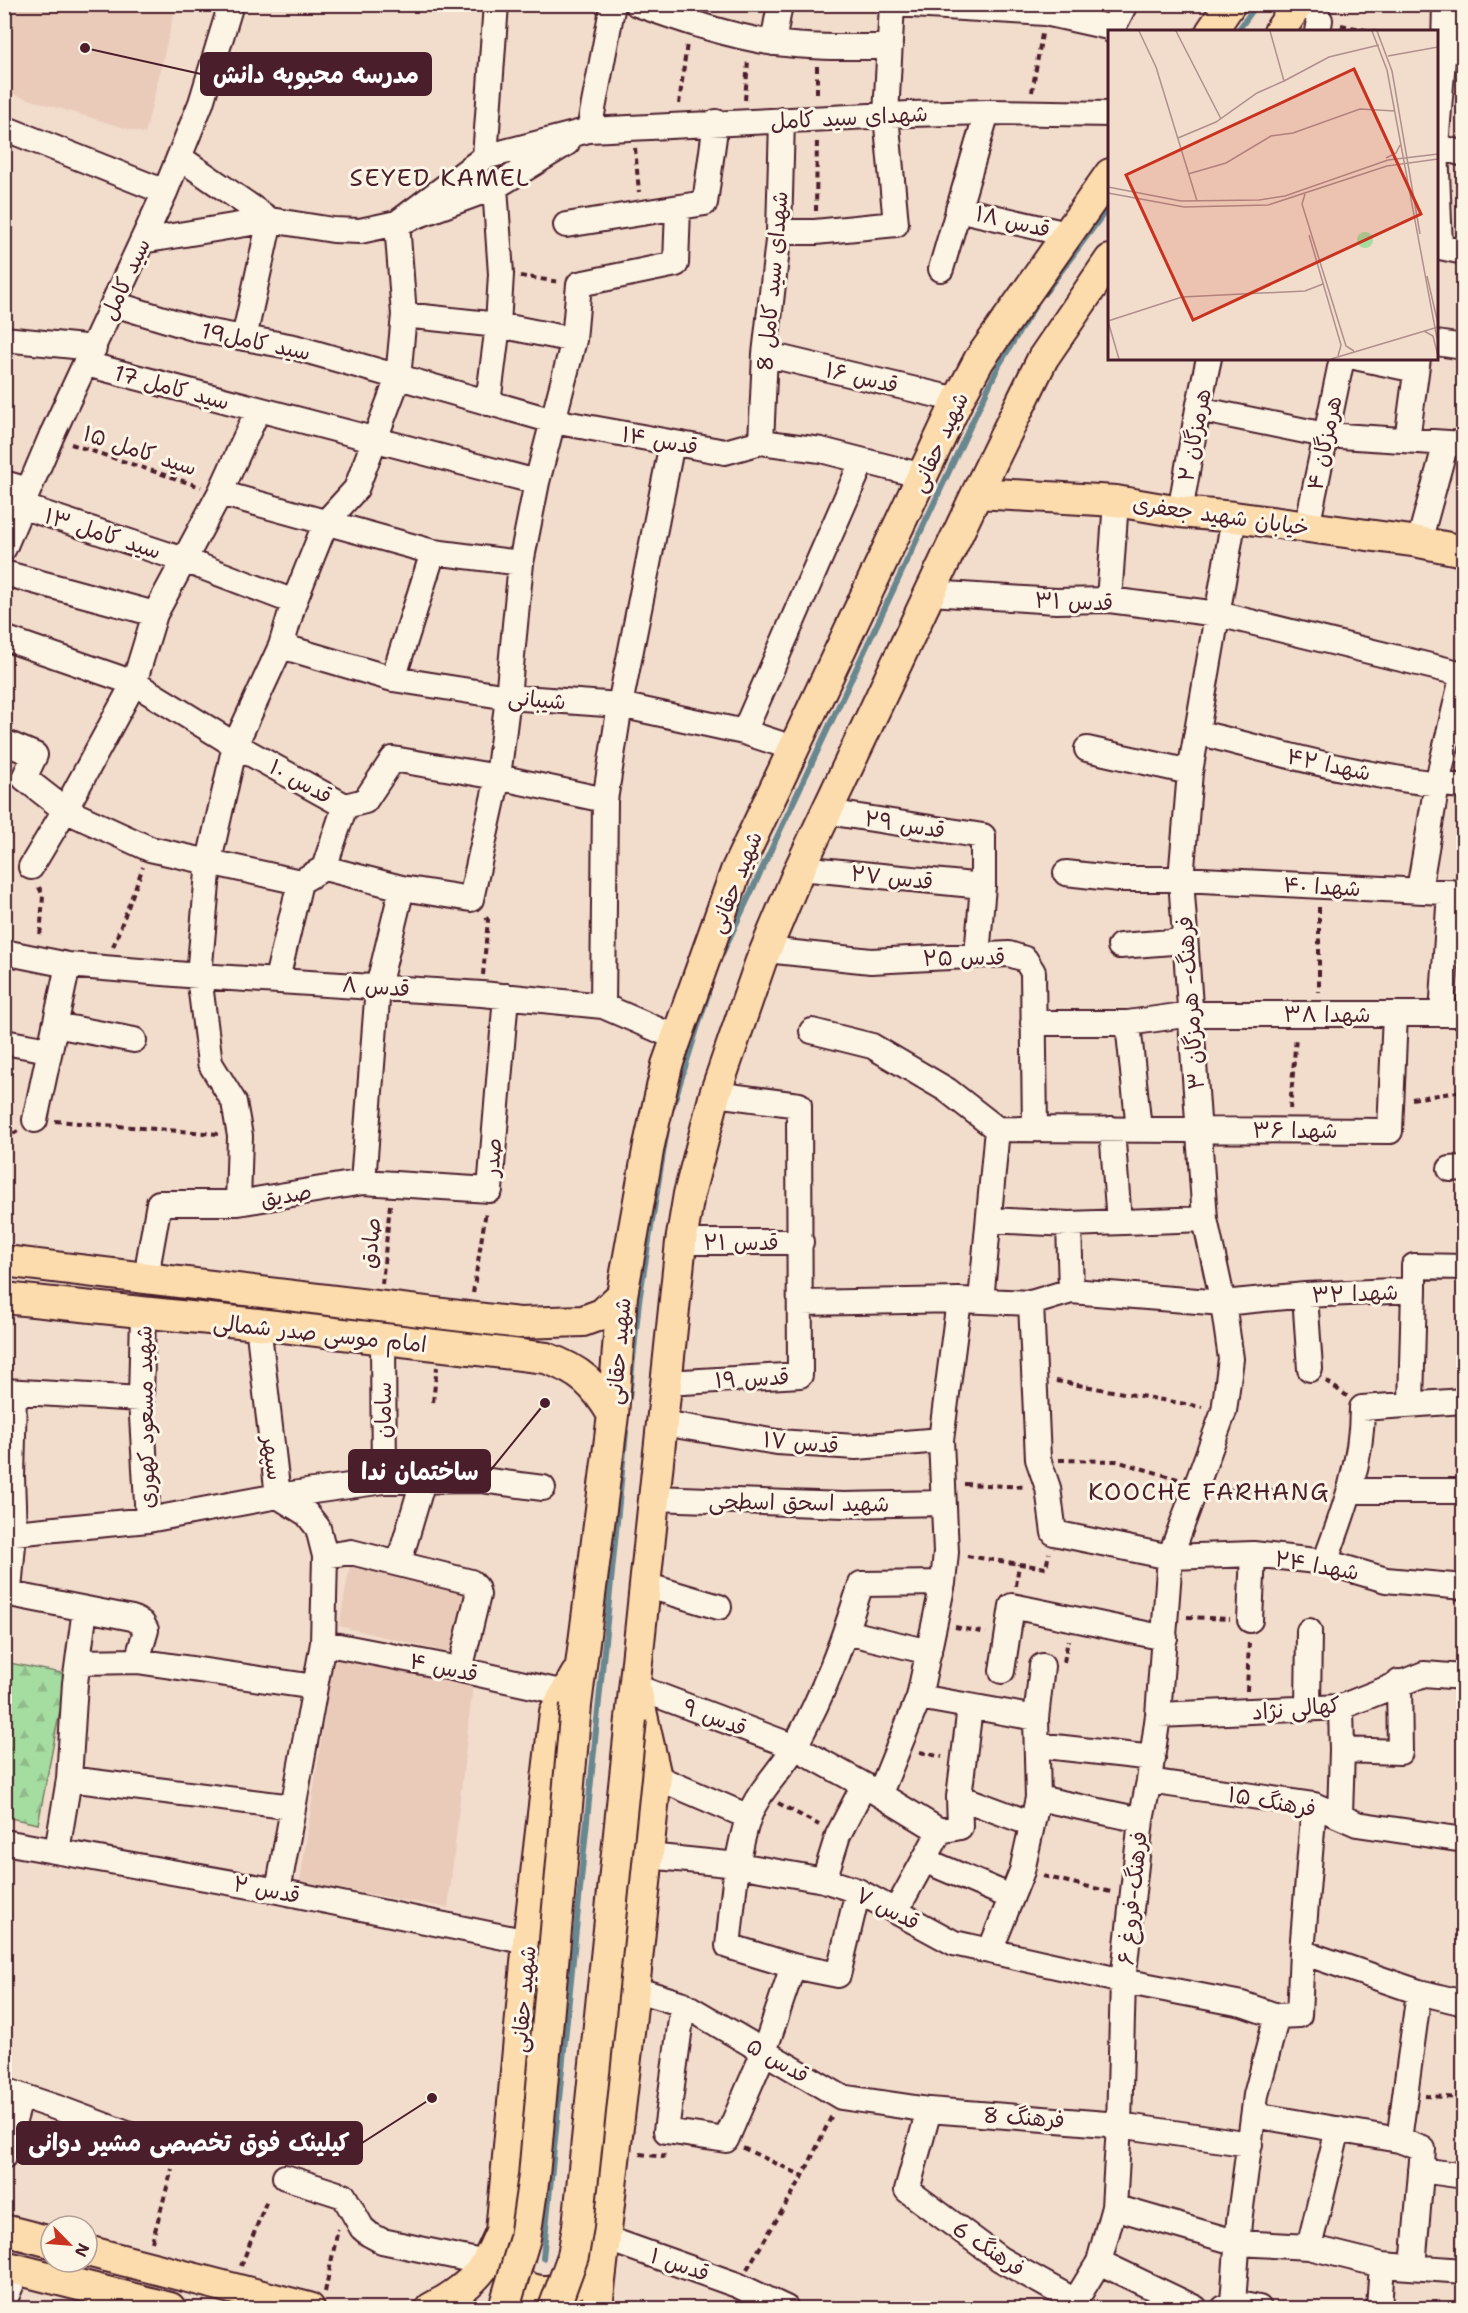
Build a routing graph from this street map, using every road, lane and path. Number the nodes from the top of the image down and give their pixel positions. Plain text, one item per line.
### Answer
1 (231, 4) edge
2 (496, 4) edge
3 (613, 4) edge
4 (637, 4) edge
5 (780, 4) edge
6 (894, 4) edge
7 (1125, 4) edge
8 (1230, 4) edge
9 (1445, 4) edge
10 (1046, 9) edge
11 (1312, 15) edge
12 (689, 23) junction
13 (1113, 30) edge
14 (1212, 30) edge
15 (1283, 30) edge
16 (1368, 30) edge
17 (750, 37) junction
18 (774, 43) junction
19 (817, 47) junction
20 (890, 47) junction
21 (987, 112) junction
22 (1029, 113) junction
23 (1108, 114) edge
24 (886, 115) junction
25 (817, 118) junction
26 (782, 120) junction
27 (716, 122) junction
28 (743, 122) junction
29 (676, 125) junction
30 (633, 127) junction
31 (4, 128) edge
32 (590, 130) junction
33 (1438, 132) edge
34 (1438, 146) edge
35 (1464, 154) edge
36 (179, 157) junction
37 (485, 157) junction
38 (1108, 177) edge
39 (495, 187) junction
40 (165, 192) junction
41 (678, 208) junction
42 (958, 209) junction
43 (640, 213) junction
44 (270, 220) junction
45 (397, 223) junction
46 (566, 225) dead end
47 (779, 232) junction
48 (815, 232) junction
49 (1067, 234) junction
50 (142, 242) junction
51 (1464, 252) edge
52 (1438, 255) edge
53 (1108, 263) edge
54 (941, 268) dead end
55 (501, 274) junction
56 (579, 284) junction
57 (114, 304) junction
58 (404, 315) junction
59 (498, 325) junction
60 (244, 338) junction
61 (4, 339) edge
62 (574, 340) junction
63 (1438, 343) edge
64 (1464, 347) edge
65 (765, 354) junction
66 (90, 356) junction
67 (1209, 360) edge
68 (1342, 360) edge
69 (1378, 360) edge
70 (1417, 364) edge
71 (398, 378) junction
72 (958, 400) junction
73 (488, 403) junction
74 (1198, 408) junction
75 (258, 410) junction
76 (553, 421) junction
77 (1325, 435) junction
78 (51, 437) junction
79 (1407, 440) junction
80 (374, 441) junction
81 (761, 442) junction
82 (672, 443) junction
83 (1455, 444) edge
84 (862, 462) junction
85 (923, 476) junction
86 (537, 482) junction
87 (4, 483) edge
88 (220, 493) junction
89 (977, 493) junction
90 (24, 498) junction
91 (1116, 501) junction
92 (1180, 512) junction
93 (1234, 517) junction
94 (326, 522) junction
95 (1307, 527) junction
96 (1419, 542) junction
97 (4, 548) edge
98 (1464, 551) edge
99 (434, 552) junction
100 (184, 560) junction
101 (521, 562) junction
102 (4, 573) edge
103 (930, 593) junction
104 (1109, 600) junction
105 (294, 602) junction
106 (1218, 614) junction
107 (155, 615) junction
108 (4, 638) edge
109 (281, 646) junction
110 (1462, 674) edge
111 (393, 679) junction
112 (134, 682) junction
113 (508, 697) junction
114 (620, 705) junction
115 (744, 732) junction
116 (1197, 732) junction
117 (4, 742) edge
118 (235, 745) junction
119 (793, 748) junction
120 (1087, 749) dead end
121 (1190, 772) junction
122 (498, 777) junction
123 (1437, 784) junction
124 (1464, 786) edge
125 (605, 800) junction
126 (345, 806) junction
127 (65, 810) junction
128 (827, 812) junction
129 (150, 849) junction
130 (208, 861) junction
131 (31, 867) joint
132 (324, 868) junction
133 (800, 868) junction
134 (1066, 873) dead end
135 (1181, 879) junction
136 (300, 882) junction
137 (1318, 885) junction
138 (983, 886) junction
139 (402, 888) junction
140 (1419, 890) junction
141 (1457, 892) edge
142 (471, 899) junction
143 (1185, 941) junction
144 (1120, 946) dead end
145 (766, 950) junction
146 (4, 952) edge
147 (977, 955) junction
148 (39, 959) junction
149 (68, 965) junction
150 (105, 968) junction
151 (199, 976) junction
152 (277, 979) junction
153 (378, 987) junction
154 (482, 994) junction
155 (506, 996) junction
156 (603, 1006) junction
157 (1191, 1014) junction
158 (1309, 1014) junction
159 (1395, 1014) junction
160 (1453, 1014) edge
161 (1033, 1023) junction
162 (1128, 1023) junction
163 (55, 1025) junction
164 (812, 1031) dead end
165 (676, 1038) junction
166 (134, 1040) dead end
167 (4, 1042) edge
168 (49, 1050) junction
169 (1464, 1091) edge
170 (715, 1094) junction
171 (1391, 1102) junction
172 (34, 1120) junction
173 (997, 1129) junction
174 (1035, 1130) junction
175 (1112, 1130) junction
176 (1139, 1130) junction
177 (1200, 1130) junction
178 (1288, 1130) junction
179 (240, 1136) junction
180 (4, 1139) edge
181 (363, 1182) junction
182 (392, 1184) junction
183 (490, 1190) junction
184 (238, 1203) junction
185 (1205, 1219) junction
186 (989, 1220) junction
187 (1119, 1222) junction
188 (1069, 1224) junction
189 (681, 1242) junction
190 (801, 1242) junction
191 (4, 1261) edge
192 (1464, 1267) edge
193 (148, 1279) junction
194 (1414, 1290) junction
195 (1071, 1292) junction
196 (1305, 1294) junction
197 (622, 1295) junction
198 (4, 1298) edge
199 (970, 1300) junction
200 (801, 1303) junction
201 (1031, 1303) junction
202 (1223, 1303) junction
203 (378, 1306) junction
204 (143, 1314) junction
205 (468, 1317) junction
206 (549, 1322) junction
207 (258, 1324) junction
208 (382, 1340) junction
209 (439, 1346) junction
210 (546, 1358) junction
211 (1310, 1369) joint
212 (1034, 1377) junction
213 (667, 1383) junction
214 (9, 1392) edge
215 (141, 1399) junction
216 (1464, 1401) edge
217 (433, 1402) dead end
218 (1411, 1403) junction
219 (1362, 1408) junction
220 (1224, 1411) junction
221 (613, 1415) junction
222 (662, 1423) junction
223 (941, 1440) junction
224 (1038, 1459) junction
225 (8, 1476) edge
226 (384, 1481) junction
227 (423, 1481) junction
228 (1196, 1484) junction
229 (543, 1488) dead end
230 (1048, 1488) junction
231 (1351, 1491) junction
232 (1464, 1491) edge
233 (943, 1493) junction
234 (278, 1496) junction
235 (654, 1498) junction
236 (148, 1520) junction
237 (1054, 1533) junction
238 (10, 1549) edge
239 (946, 1552) junction
240 (1253, 1554) junction
241 (325, 1556) junction
242 (1170, 1557) junction
243 (399, 1562) junction
244 (1325, 1562) junction
245 (943, 1583) junction
246 (645, 1586) junction
247 (1464, 1587) edge
248 (719, 1608) dead end
249 (85, 1609) junction
250 (1071, 1618) junction
251 (1250, 1620) junction
252 (934, 1623) junction
253 (1165, 1627) junction
254 (1309, 1631) dead end
255 (846, 1632) junction
256 (1007, 1638) junction
257 (323, 1644) junction
258 (929, 1652) junction
259 (137, 1661) junction
260 (79, 1662) junction
261 (1042, 1666) joint
262 (460, 1670) junction
263 (1002, 1671) dead end
264 (1464, 1677) edge
265 (1399, 1682) junction
266 (315, 1687) junction
267 (636, 1687) junction
268 (919, 1697) junction
269 (571, 1699) junction
270 (970, 1707) junction
271 (1341, 1707) junction
272 (1308, 1708) junction
273 (1246, 1712) junction
274 (1158, 1715) junction
275 (1036, 1718) junction
276 (1037, 1745) junction
277 (795, 1747) junction
278 (898, 1747) junction
279 (1342, 1750) junction
280 (1153, 1758) junction
281 (964, 1761) junction
282 (656, 1777) junction
283 (69, 1779) junction
284 (1149, 1781) junction
285 (872, 1789) junction
286 (760, 1793) junction
287 (959, 1797) junction
288 (1038, 1798) junction
289 (1314, 1805) junction
290 (293, 1807) junction
291 (1340, 1815) junction
292 (749, 1817) junction
293 (1141, 1820) junction
294 (1032, 1824) junction
295 (940, 1831) junction
296 (838, 1835) junction
297 (1464, 1840) edge
298 (4, 1842) edge
299 (57, 1851) junction
300 (648, 1856) junction
301 (924, 1860) junction
302 (738, 1865) junction
303 (1022, 1871) junction
304 (824, 1880) junction
305 (278, 1891) junction
306 (858, 1891) junction
307 (1011, 1897) junction
308 (1133, 1897) junction
309 (896, 1911) junction
310 (528, 1942) junction
311 (990, 1951) junction
312 (1302, 1952) junction
313 (793, 1966) junction
314 (1123, 1981) junction
315 (634, 1989) junction
316 (1419, 1992) junction
317 (1464, 2003) edge
318 (683, 2004) junction
319 (1277, 2016) junction
320 (764, 2052) junction
321 (13, 2093) edge
322 (1405, 2096) junction
323 (841, 2097) junction
324 (1464, 2098) edge
325 (929, 2110) junction
326 (1254, 2115) junction
327 (1119, 2125) junction
328 (1338, 2129) junction
329 (666, 2131) junction
330 (726, 2140) junction
331 (1399, 2140) junction
332 (1250, 2144) junction
333 (188, 2149) joint
334 (615, 2151) junction
335 (4, 2156) edge
336 (1421, 2170) junction
337 (803, 2176) junction
338 (1464, 2176) edge
339 (285, 2177) dead end
340 (344, 2196) junction
341 (267, 2200) dead end
342 (1114, 2207) junction
343 (4, 2230) edge
344 (501, 2232) junction
345 (39, 2239) edge
346 (1238, 2243) junction
347 (1309, 2247) junction
348 (603, 2248) junction
349 (99, 2254) edge
350 (1099, 2262) junction
351 (486, 2263) junction
352 (1382, 2265) junction
353 (145, 2266) junction
354 (11, 2267) edge
355 (1413, 2267) junction
356 (1464, 2271) edge
357 (232, 2289) junction
358 (744, 2294) edge
359 (4, 2302) edge
360 (317, 2303) edge
361 (1073, 2305) edge
362 (1228, 2306) edge
363 (170, 2308) edge
364 (431, 2308) edge
365 (504, 2308) edge
366 (554, 2308) edge
367 (599, 2308) edge
368 (786, 2308) edge
369 (1195, 2308) edge
370 (1259, 2308) edge
371 (1379, 2308) edge

1 - 36 street, سید کامل
2 - 37 street
3 - 32 street
4 - 12 street
5 - 18 street
6 - 10 street
6 - 20 street
7 - 13 street
8 - 14 main road
9 - 33 street
10 - 13 street
10 - 22 path
11 - 15 main road
11 - 16 path
12 - 17 street
12 - 29 path
17 - 18 street
17 - 28 path
18 - 19 street
19 - 20 street
19 - 25 path
20 - 24 street
21 - 22 street, شهدای سید کامل
21 - 24 street, شهدای سید کامل
21 - 42 street
22 - 23 street, شهدای سید کامل
24 - 25 street, شهدای سید کامل
24 - 48 street
25 - 26 street, شهدای سید کامل
25 - 48 path
26 - 28 street, شهدای سید کامل
26 - 47 street, شهدای سید کامل 8
27 - 28 street, شهدای سید کامل
27 - 29 street, شهدای سید کامل
27 - 41 street
29 - 30 street, شهدای سید کامل
30 - 32 street, شهدای سید کامل
30 - 43 path
31 - 40 street
32 - 37 street, شهدای سید کامل
32 - 39 street, شهدای سید کامل
34 - 35 street
36 - 40 street, سید کامل
36 - 44 street
37 - 45 street, شهدای سید کامل
38 - 49 main road, شهید حقانی
39 - 45 street, شهدای سید کامل
39 - 55 street
40 - 50 street, سید کامل
41 - 43 street
41 - 56 street
42 - 49 street, قدس ۱۸
42 - 54 street
43 - 46 street
44 - 45 street, شهدای سید کامل
44 - 50 street, شهدای سید کامل
44 - 60 street
45 - 58 street
47 - 48 street
47 - 65 street, شهدای سید کامل 8
49 - 72 main road, شهید حقانی
50 - 57 street, سید کامل
51 - 52 street
53 - 89 main road
55 - 56 path
55 - 59 street
56 - 62 street
57 - 60 street, سید کامل19
57 - 66 street, سید کامل
58 - 59 street
58 - 71 street
59 - 62 street
59 - 73 street
60 - 71 street, سید کامل19
61 - 66 street, سید کامل 17
62 - 76 street
63 - 64 street
65 - 72 street, قدس ۱۶
65 - 81 street, شهدای سید کامل 8
66 - 75 street, سید کامل 17
66 - 78 street, سید کامل
67 - 74 street, هرمزگان ۲
68 - 77 street, هرمزگان ۴
69 - 70 street
70 - 79 street
71 - 73 street, قدس ۱۴
71 - 80 street
72 - 85 main road, شهید حقانی
73 - 76 street, قدس ۱۴
74 - 77 street
74 - 92 street, هرمزگان ۲
75 - 80 street, سید کامل 17
75 - 88 street
76 - 82 street, قدس ۱۴
76 - 86 street
77 - 79 street
77 - 95 street, هرمزگان ۴
78 - 88 path, سید کامل ۱۵
78 - 90 street, سید کامل
79 - 83 street
80 - 86 street, سید کامل 17
80 - 94 street
81 - 82 street, قدس ۱۴
81 - 84 street, قدس ۱۴
82 - 114 street
83 - 96 street
84 - 85 street, قدس ۱۴
84 - 115 street
85 - 119 main road, شهید حقانی
86 - 101 street
87 - 90 street, سید کامل ۱۳
88 - 94 street
88 - 100 street
89 - 91 main road, خیابان شهید جعفری
89 - 103 main road
90 - 97 street, سید کامل
90 - 100 street, سید کامل ۱۳
91 - 92 main road, خیابان شهید جعفری
91 - 104 street
92 - 93 main road, خیابان شهید جعفری
93 - 95 main road, خیابان شهید جعفری
93 - 106 street, فرهنگ- هرمزگان ۳
94 - 99 street
94 - 105 street
95 - 96 main road, خیابان شهید جعفری
96 - 98 main road, خیابان شهید جعفری
99 - 101 street
99 - 111 street
100 - 105 street, سید کامل ۱۳
100 - 107 street
101 - 113 street
102 - 107 street
103 - 104 street, قدس ۳۱
103 - 128 main road
104 - 106 street, قدس ۳۱
105 - 109 street
106 - 110 street, قدس ۳۱
106 - 116 street, فرهنگ- هرمزگان ۳
107 - 112 street
108 - 112 street, قدس ۱۰
109 - 111 street, شیبانی
109 - 118 street
110 - 123 street
111 - 113 street, شیبانی
112 - 118 street, قدس ۱۰
112 - 127 street
113 - 114 street, شیبانی
113 - 122 street
114 - 115 street, شیبانی
114 - 125 street
115 - 119 street, شیبانی
116 - 121 street, فرهنگ- هرمزگان ۳
116 - 123 street, شهدا ۴۲
117 - 127 street
118 - 126 street, قدس ۱۰
118 - 130 street
119 - 165 main road, شهید حقانی
120 - 121 street
121 - 135 street, فرهنگ- هرمزگان ۳
122 - 125 street, قدس ۱۰
122 - 126 street, قدس ۱۰
122 - 142 street
123 - 124 street, شهدا ۴۲
123 - 140 street
125 - 156 street
126 - 132 street
127 - 129 street
127 - 131 street
128 - 133 main road
128 - 138 street, قدس ۲۹
129 - 130 street
129 - 150 path
130 - 136 street
130 - 151 street
131 - 148 path
132 - 136 street
132 - 139 street
133 - 138 street, قدس ۲۷
133 - 145 main road
134 - 135 street, شهدا ۴۰
135 - 137 street, شهدا ۴۰
135 - 143 street, فرهنگ- هرمزگان ۳
136 - 152 street
137 - 140 street, شهدا ۴۰
137 - 158 path
138 - 147 street
139 - 142 street
139 - 153 street
140 - 141 street, شهدا ۴۰
141 - 160 street
142 - 154 path
143 - 144 street
143 - 157 street, فرهنگ- هرمزگان ۳
145 - 147 street, قدس ۲۵
145 - 170 main road
146 - 148 street, قدس ۸
147 - 161 street, قدس ۲۵
148 - 149 street, قدس ۸
149 - 150 street, قدس ۸
149 - 163 street
150 - 151 street, قدس ۸
151 - 152 street, قدس ۸
151 - 179 street
152 - 153 street, قدس ۸
153 - 154 street, قدس ۸
153 - 181 street
154 - 155 street, قدس ۸
155 - 156 street, قدس ۸
155 - 183 street, صدر
156 - 165 street, قدس ۸
157 - 158 street, شهدا ۳۸
157 - 162 street, شهدا ۳۸
157 - 177 street, فرهنگ- هرمزگان ۳
158 - 159 street, شهدا ۳۸
158 - 178 path
159 - 160 street, شهدا ۳۸
159 - 171 street
161 - 162 street, شهدا ۳۸
161 - 174 street, قدس ۲۵
162 - 176 street
163 - 166 street
163 - 168 street
164 - 173 street
165 - 197 main road, شهید حقانی
167 - 168 street
168 - 172 street
169 - 171 path
170 - 189 main road
170 - 190 street
171 - 178 street, شهدا ۳۶
172 - 179 path
172 - 180 path
173 - 174 street, شهدا ۳۶
173 - 186 street
174 - 175 street, شهدا ۳۶
175 - 176 street, شهدا ۳۶
175 - 187 street
176 - 177 street, شهدا ۳۶
177 - 178 street, شهدا ۳۶
177 - 185 street, فرهنگ- هرمزگان ۳
179 - 184 street
181 - 182 street, صدیق
181 - 184 street, صدیق
182 - 183 street, صدیق
182 - 203 path, صادق
183 - 205 path, صدر
184 - 193 street, صدیق
185 - 187 street
185 - 202 street, فرهنگ- هرمزگان ۳
186 - 188 street
186 - 199 street
187 - 188 street
188 - 195 street
189 - 190 street, قدس ۲۱
189 - 213 main road
190 - 200 street
191 - 193 main road, امام موسی صدر شمالی
192 - 194 street, شهدا ۳۲
193 - 203 main road, امام موسی صدر شمالی
194 - 196 street, شهدا ۳۲
194 - 218 street
195 - 201 street, شهدا ۳۲
195 - 202 street, شهدا ۳۲
196 - 202 street, شهدا ۳۲
196 - 211 street
197 - 206 main road, امام موسی صدر شمالی
197 - 221 main road, شهید حقانی
198 - 204 main road, امام موسی صدر شمالی
199 - 200 street, شهدا ۳۲
199 - 201 street, شهدا ۳۲
199 - 223 street
200 - 213 street, قدس ۱۹
201 - 212 street
202 - 220 street, فرهنگ- هرمزگان ۳
203 - 205 main road, امام موسی صدر شمالی
204 - 207 main road, امام موسی صدر شمالی
204 - 215 street, شهید مسعود کهوری
205 - 206 main road, امام موسی صدر شمالی
206 - 210 main road
207 - 208 main road, امام موسی صدر شمالی
207 - 234 street, سپهر
208 - 209 main road, امام موسی صدر شمالی
208 - 226 street, سامان
209 - 210 main road, امام موسی صدر شمالی
209 - 217 path
210 - 221 main road, امام موسی صدر شمالی
211 - 219 path
212 - 220 path
212 - 224 street
213 - 222 main road
214 - 215 street
214 - 225 street
215 - 236 street, شهید مسعود کهوری
216 - 218 street
218 - 219 street
219 - 231 street
220 - 228 street, فرهنگ- هرمزگان ۳
221 - 269 main road, شهید حقانی
222 - 223 street, قدس ۱۷
222 - 235 main road
223 - 233 street
224 - 228 path
224 - 230 street
225 - 238 street
226 - 227 street
226 - 234 street
227 - 229 street
227 - 243 street
228 - 231 path
228 - 242 street, فرهنگ-فروغ ۶
230 - 233 path
230 - 237 street
231 - 232 street
231 - 244 street
233 - 235 street, شهید اسحق اسطحی
233 - 239 street
234 - 236 street, سپهر
234 - 241 street
235 - 246 main road
236 - 238 street, سپهر
237 - 239 path
237 - 242 street, شهدا ۲۴
238 - 249 street
239 - 245 street
240 - 242 street, شهدا ۲۴
240 - 244 street, شهدا ۲۴
240 - 251 street
241 - 243 street
241 - 257 street
242 - 253 street, فرهنگ-فروغ ۶
243 - 262 street
244 - 247 street, شهدا ۲۴
245 - 252 street
245 - 255 street
246 - 248 street
246 - 267 main road
249 - 259 street
249 - 260 street
250 - 253 street
250 - 256 street
250 - 261 path
251 - 253 path
251 - 273 path
252 - 256 path
252 - 258 street
253 - 274 street, فرهنگ-فروغ ۶
254 - 272 street
255 - 258 street
255 - 277 street
256 - 263 street
257 - 262 street, قدس ۴
257 - 266 street
258 - 268 street
259 - 260 street
259 - 266 street
260 - 283 street
261 - 275 street
262 - 269 street, قدس ۴
264 - 265 street, کهالی نژاد
265 - 271 street, کهالی نژاد
265 - 279 street
266 - 290 street
267 - 277 street, قدس ۹
267 - 282 main road
267 - 366 main road, bridge
268 - 270 street
268 - 278 street
269 - 310 main road, شهید حقانی
269 - 365 main road, bridge
270 - 275 street
270 - 281 street
271 - 272 street, کهالی نژاد
271 - 279 street
272 - 273 street, کهالی نژاد
273 - 274 street, کهالی نژاد
274 - 280 street, فرهنگ-فروغ ۶
275 - 276 street
276 - 280 street
276 - 288 street
277 - 285 street, قدس ۹
277 - 286 street
278 - 281 path
278 - 285 street
279 - 291 street
280 - 284 street, فرهنگ-فروغ ۶
281 - 287 street
282 - 292 street
282 - 300 main road
283 - 290 street
283 - 299 street
284 - 289 street, فرهنگ ۱۵
284 - 293 street, فرهنگ-فروغ ۶
285 - 295 street, قدس ۹
285 - 296 street
286 - 292 street
286 - 296 path
287 - 294 street
287 - 295 street
288 - 293 street
288 - 294 street
289 - 291 street, فرهنگ ۱۵
289 - 312 street
290 - 305 street
291 - 297 street, فرهنگ ۱۵
292 - 302 street
293 - 308 street, فرهنگ-فروغ ۶
294 - 303 street
295 - 301 street
296 - 304 street
298 - 299 street, قدس ۲
299 - 305 street, قدس ۲
300 - 302 street, قدس ۷
300 - 315 main road
301 - 307 street
301 - 309 street
302 - 304 street, قدس ۷
302 - 313 street
303 - 307 street
303 - 308 path
304 - 306 street, قدس ۷
305 - 310 street, قدس ۲
306 - 309 street, قدس ۷
306 - 313 street
307 - 311 street
308 - 314 street, فرهنگ-فروغ ۶
309 - 311 street, قدس ۷
310 - 344 main road, شهید حقانی
311 - 314 street, قدس ۷
312 - 316 street
312 - 319 street
313 - 320 street
314 - 319 street
314 - 327 street, فرهنگ-فروغ ۶
315 - 318 street, قدس ۵
315 - 334 main road
316 - 317 street
316 - 322 street
318 - 320 street, قدس ۵
318 - 329 street
319 - 326 street
320 - 323 street, قدس ۵
320 - 330 street
321 - 333 street
321 - 335 street
322 - 324 path
322 - 331 street
323 - 325 street, قدس ۵
323 - 337 path
325 - 327 street, فرهنگ 8
325 - 361 street, فرهنگ 6
326 - 328 street
326 - 332 street
327 - 332 street, فرهنگ 8
327 - 342 street, فرهنگ-فروغ ۶
328 - 331 street
328 - 347 street
329 - 330 street
329 - 334 path
330 - 337 path
331 - 336 street
332 - 346 street
333 - 353 path
334 - 348 main road
336 - 338 street
336 - 355 street
337 - 358 path
339 - 340 street
340 - 351 street
340 - 360 path
341 - 357 path
342 - 346 street
342 - 350 street, فرهنگ-فروغ ۶
343 - 345 main road
344 - 348 main road
344 - 351 main road, شهید حقانی
346 - 347 street
346 - 362 street
347 - 352 street
348 - 358 street, قدس ۱
348 - 367 main road
349 - 353 main road
350 - 361 street, فرهنگ-فروغ ۶
350 - 369 street
351 - 364 main road, شهید حقانی
352 - 355 street
352 - 371 street
353 - 357 main road
354 - 359 street
354 - 363 main road
355 - 356 street
357 - 360 main road
358 - 368 street, قدس ۱
362 - 370 street

